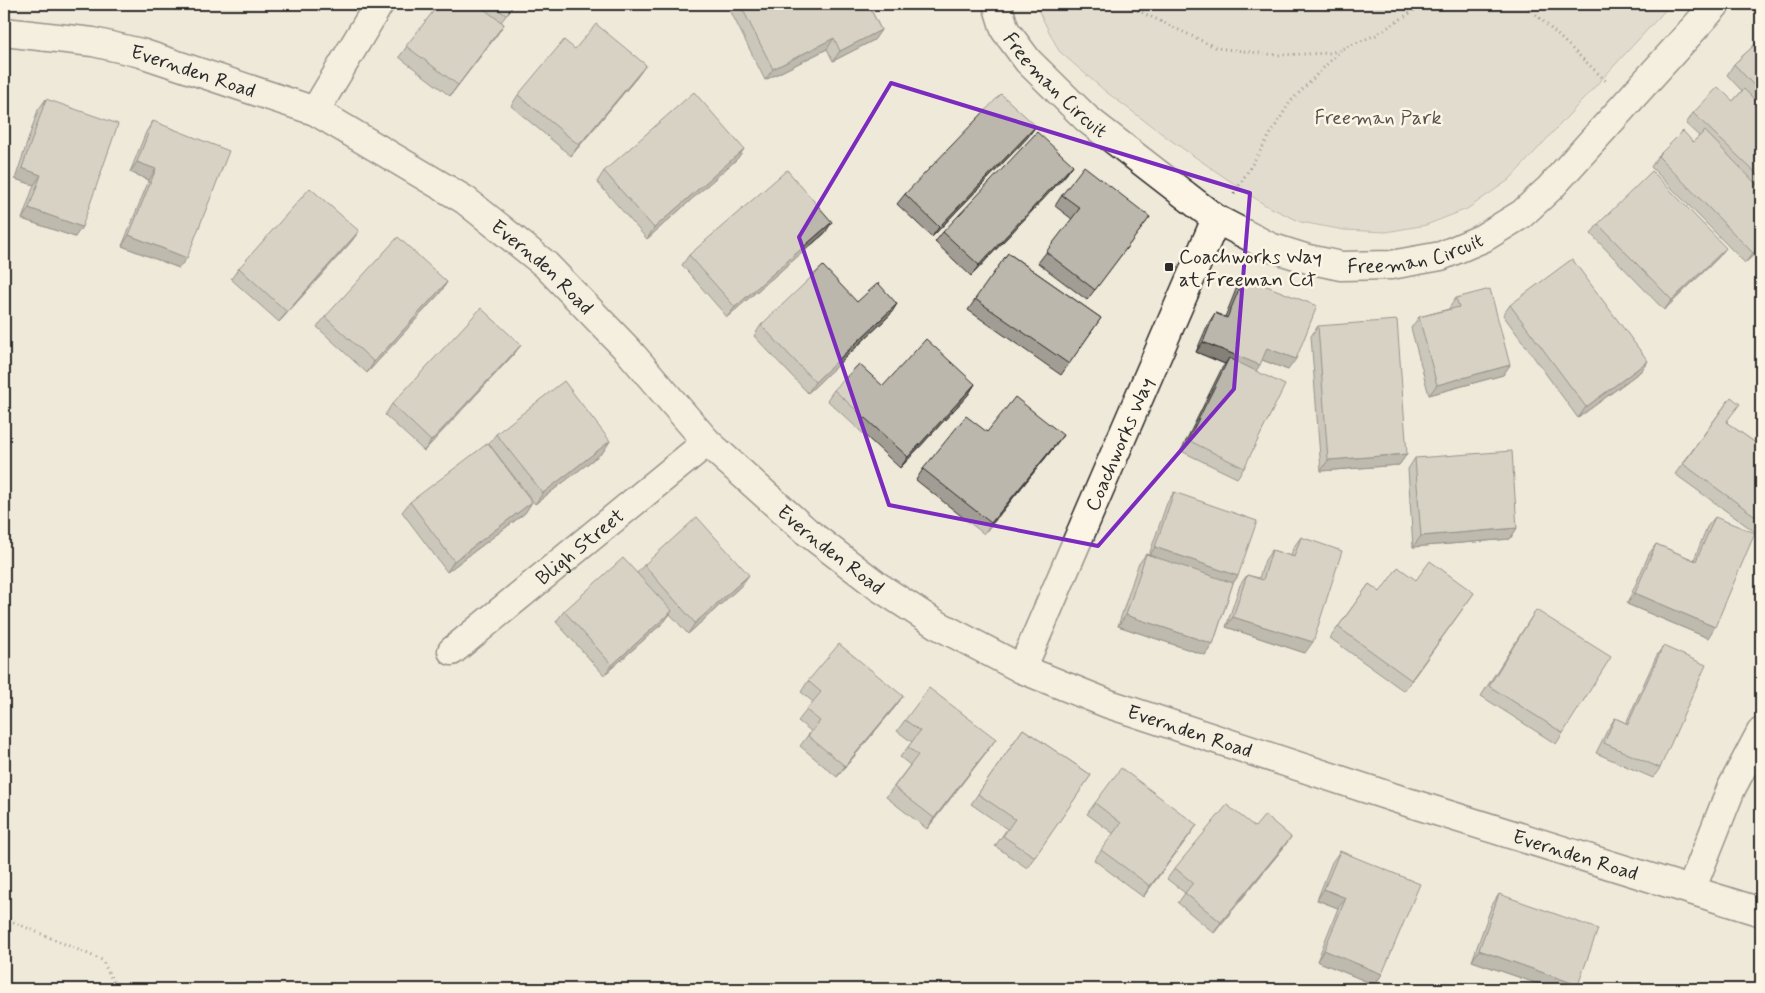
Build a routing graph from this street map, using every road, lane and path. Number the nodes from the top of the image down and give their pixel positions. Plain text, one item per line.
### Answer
1 (379, 4) edge
2 (997, 4) edge
3 (1124, 4) edge
4 (1424, 4) edge
5 (1525, 4) edge
6 (1716, 4) edge
7 (4, 32) edge
8 (1343, 48) junction
9 (1628, 101) junction
10 (315, 111) junction
11 (1216, 219) junction
12 (707, 442) junction
13 (452, 651) dead end
14 (1022, 669) junction
15 (1761, 732) edge
16 (1690, 890) junction
17 (1761, 912) edge
18 (4, 918) edge
19 (117, 989) edge

1 - 10 street
2 - 11 street, Freeman Circuit
3 - 8 path
4 - 8 path
5 - 9 path
6 - 9 street, Freeman Circuit
7 - 10 street, Evernden Road
8 - 11 path
9 - 11 street, Freeman Circuit
10 - 12 street, Evernden Road
11 - 14 street, Coachworks Way
12 - 13 street, Bligh Street
12 - 14 street, Evernden Road
14 - 16 street, Evernden Road
15 - 16 street
16 - 17 street, Evernden Road
18 - 19 path

